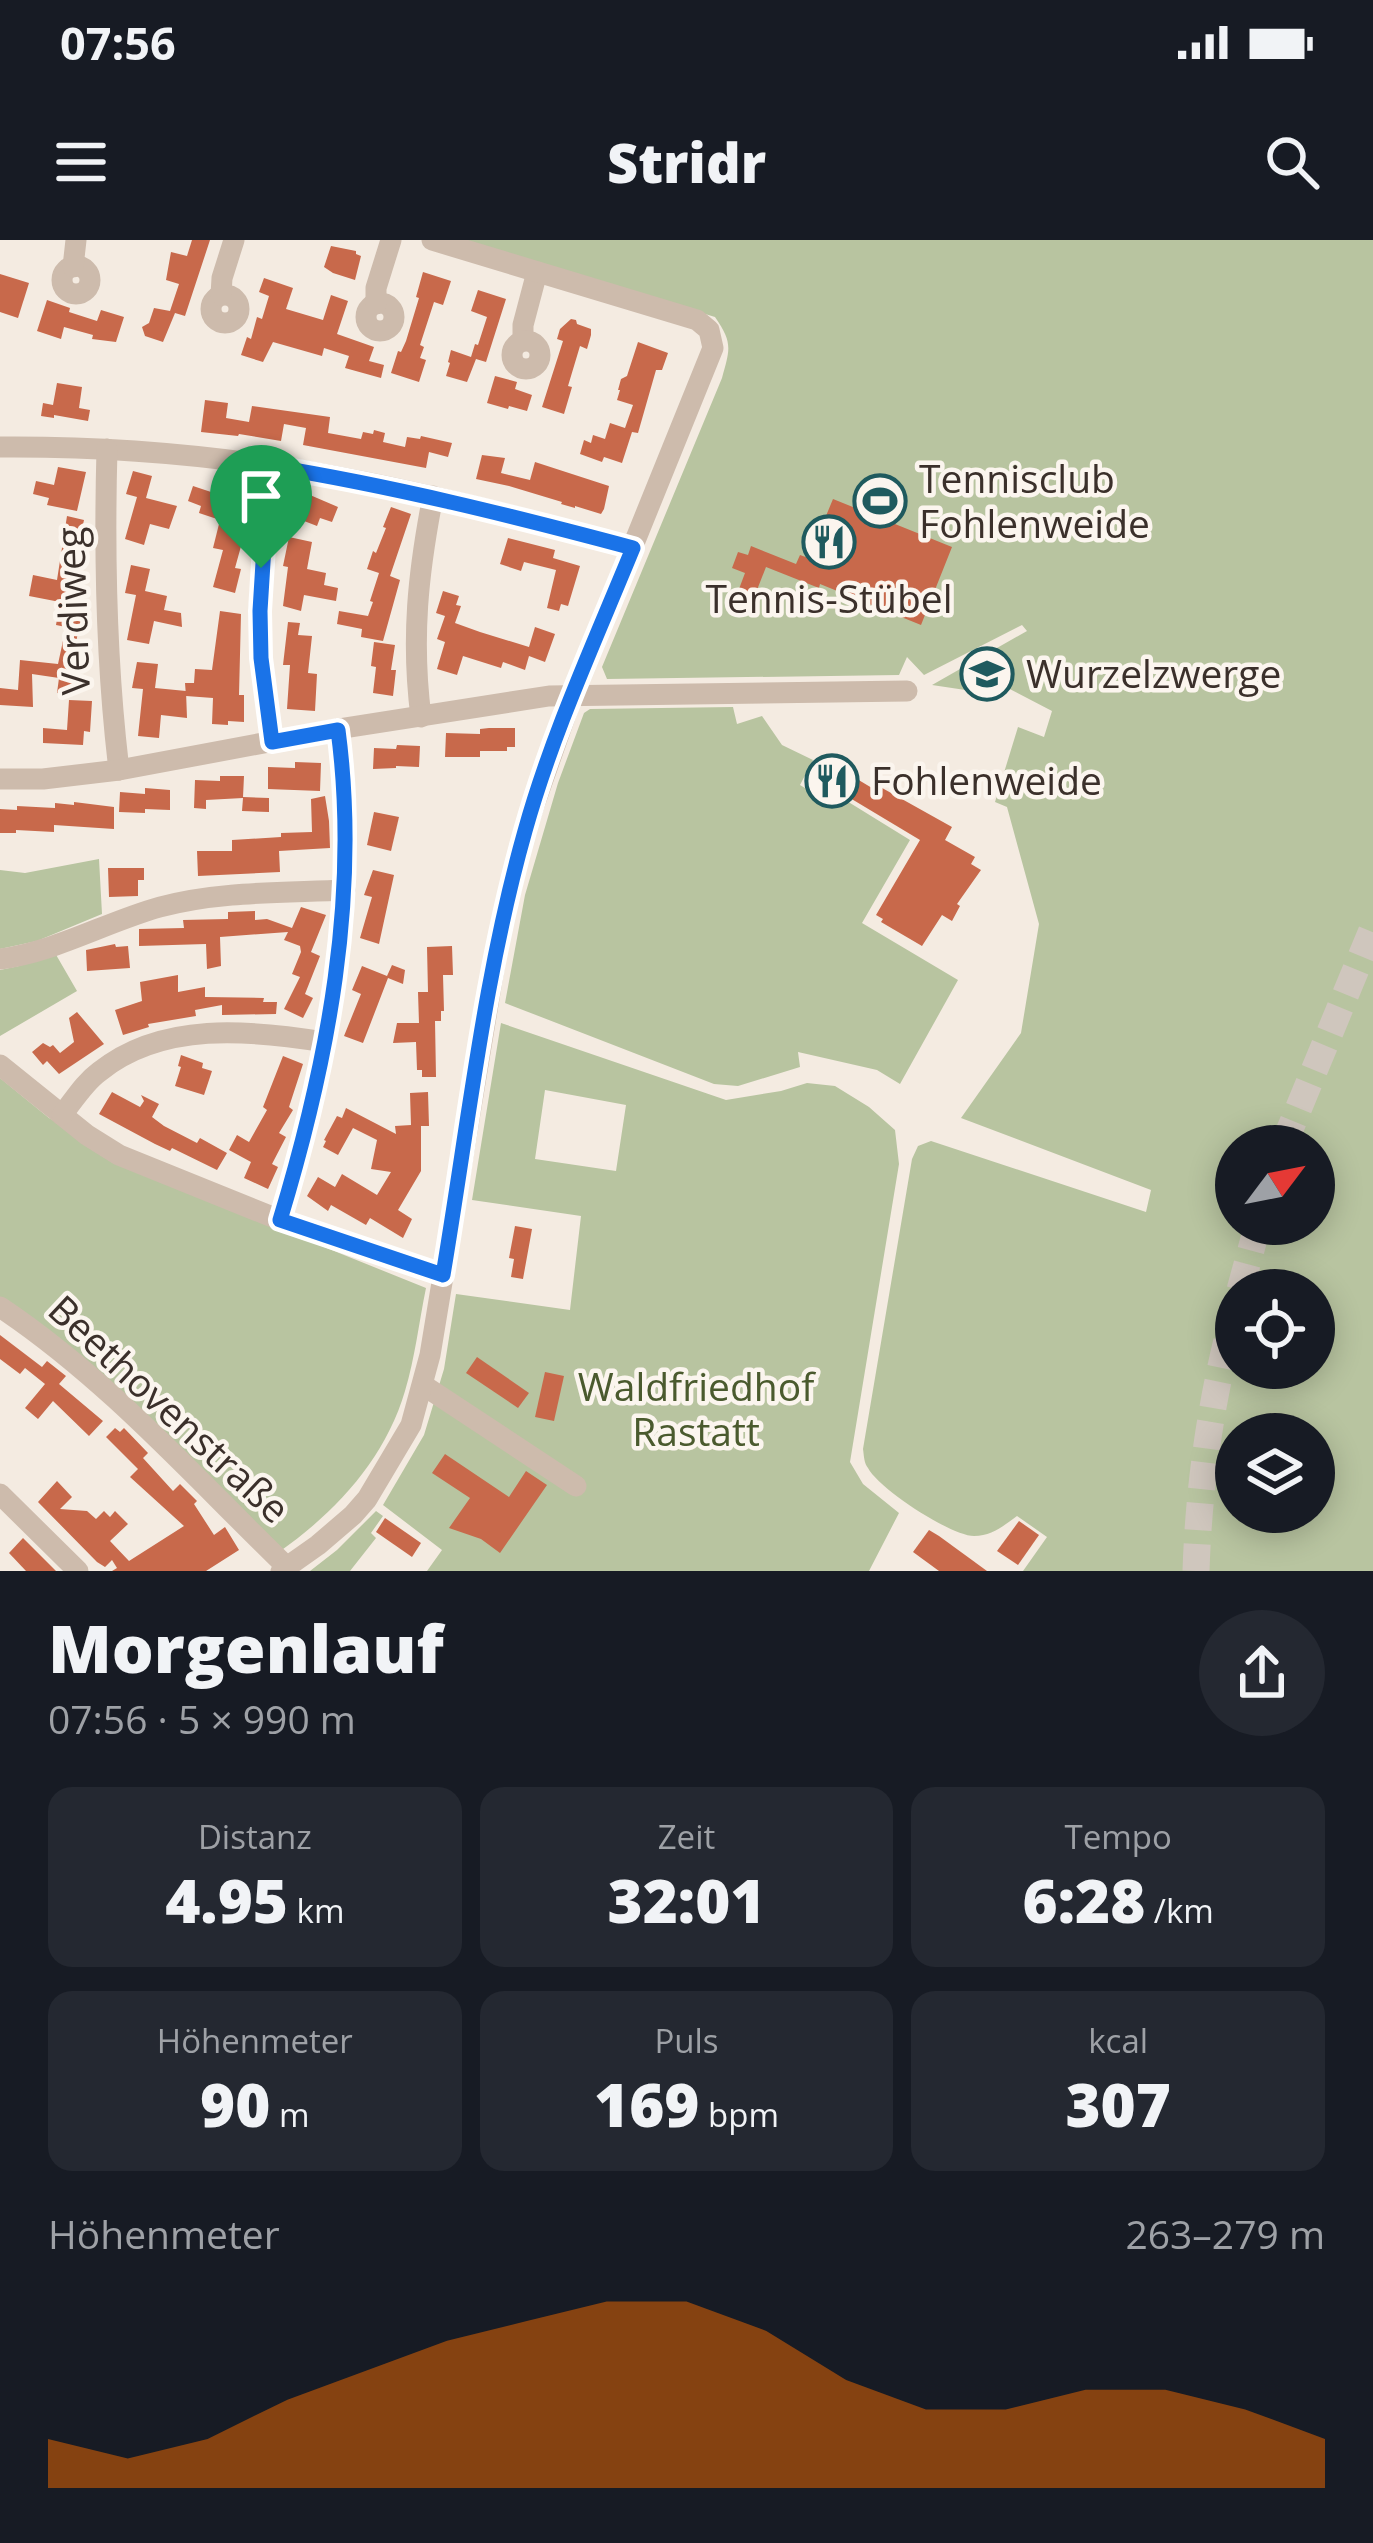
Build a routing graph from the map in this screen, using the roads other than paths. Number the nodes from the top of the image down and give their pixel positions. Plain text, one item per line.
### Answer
1 (76, 240) edge
2 (234, 240) edge
3 (392, 240) edge
4 (432, 240) edge
5 (73, 267) dead end
6 (537, 272) junction
7 (221, 295) dead end
8 (376, 304) dead end
9 (523, 341) dead end
10 (0, 446) edge
11 (107, 449) junction
12 (269, 466) junction
13 (433, 496) junction
14 (633, 548) junction
15 (908, 691) dead end
16 (573, 694) junction
17 (421, 717) junction
18 (338, 730) junction
19 (272, 742) junction
20 (119, 770) junction
21 (0, 779) edge
22 (345, 890) junction
23 (0, 959) edge
24 (325, 1042) junction
25 (0, 1065) edge
26 (62, 1115) junction
27 (280, 1220) junction
28 (443, 1275) junction
29 (0, 1307) edge
30 (423, 1385) junction
31 (576, 1486) dead end
32 (0, 1494) edge
33 (284, 1569) edge
34 (78, 1571) edge

1 - 5 street
2 - 7 street
3 - 8 street
4 - 6 street
6 - 9 street
6 - 14 street
10 - 11 street
11 - 12 street
11 - 20 street, Verdiweg
12 - 13 street
12 - 19 street
13 - 14 street
13 - 17 street
14 - 16 street
15 - 16 street
16 - 17 street
16 - 28 street
17 - 18 street
18 - 19 street
18 - 22 street
19 - 20 street
20 - 21 street
22 - 23 street
22 - 24 street
24 - 26 street
24 - 27 street
25 - 26 street
26 - 27 street
27 - 28 street
28 - 30 street
29 - 33 street, Beethovenstraße
30 - 31 street
30 - 33 street
32 - 34 street

